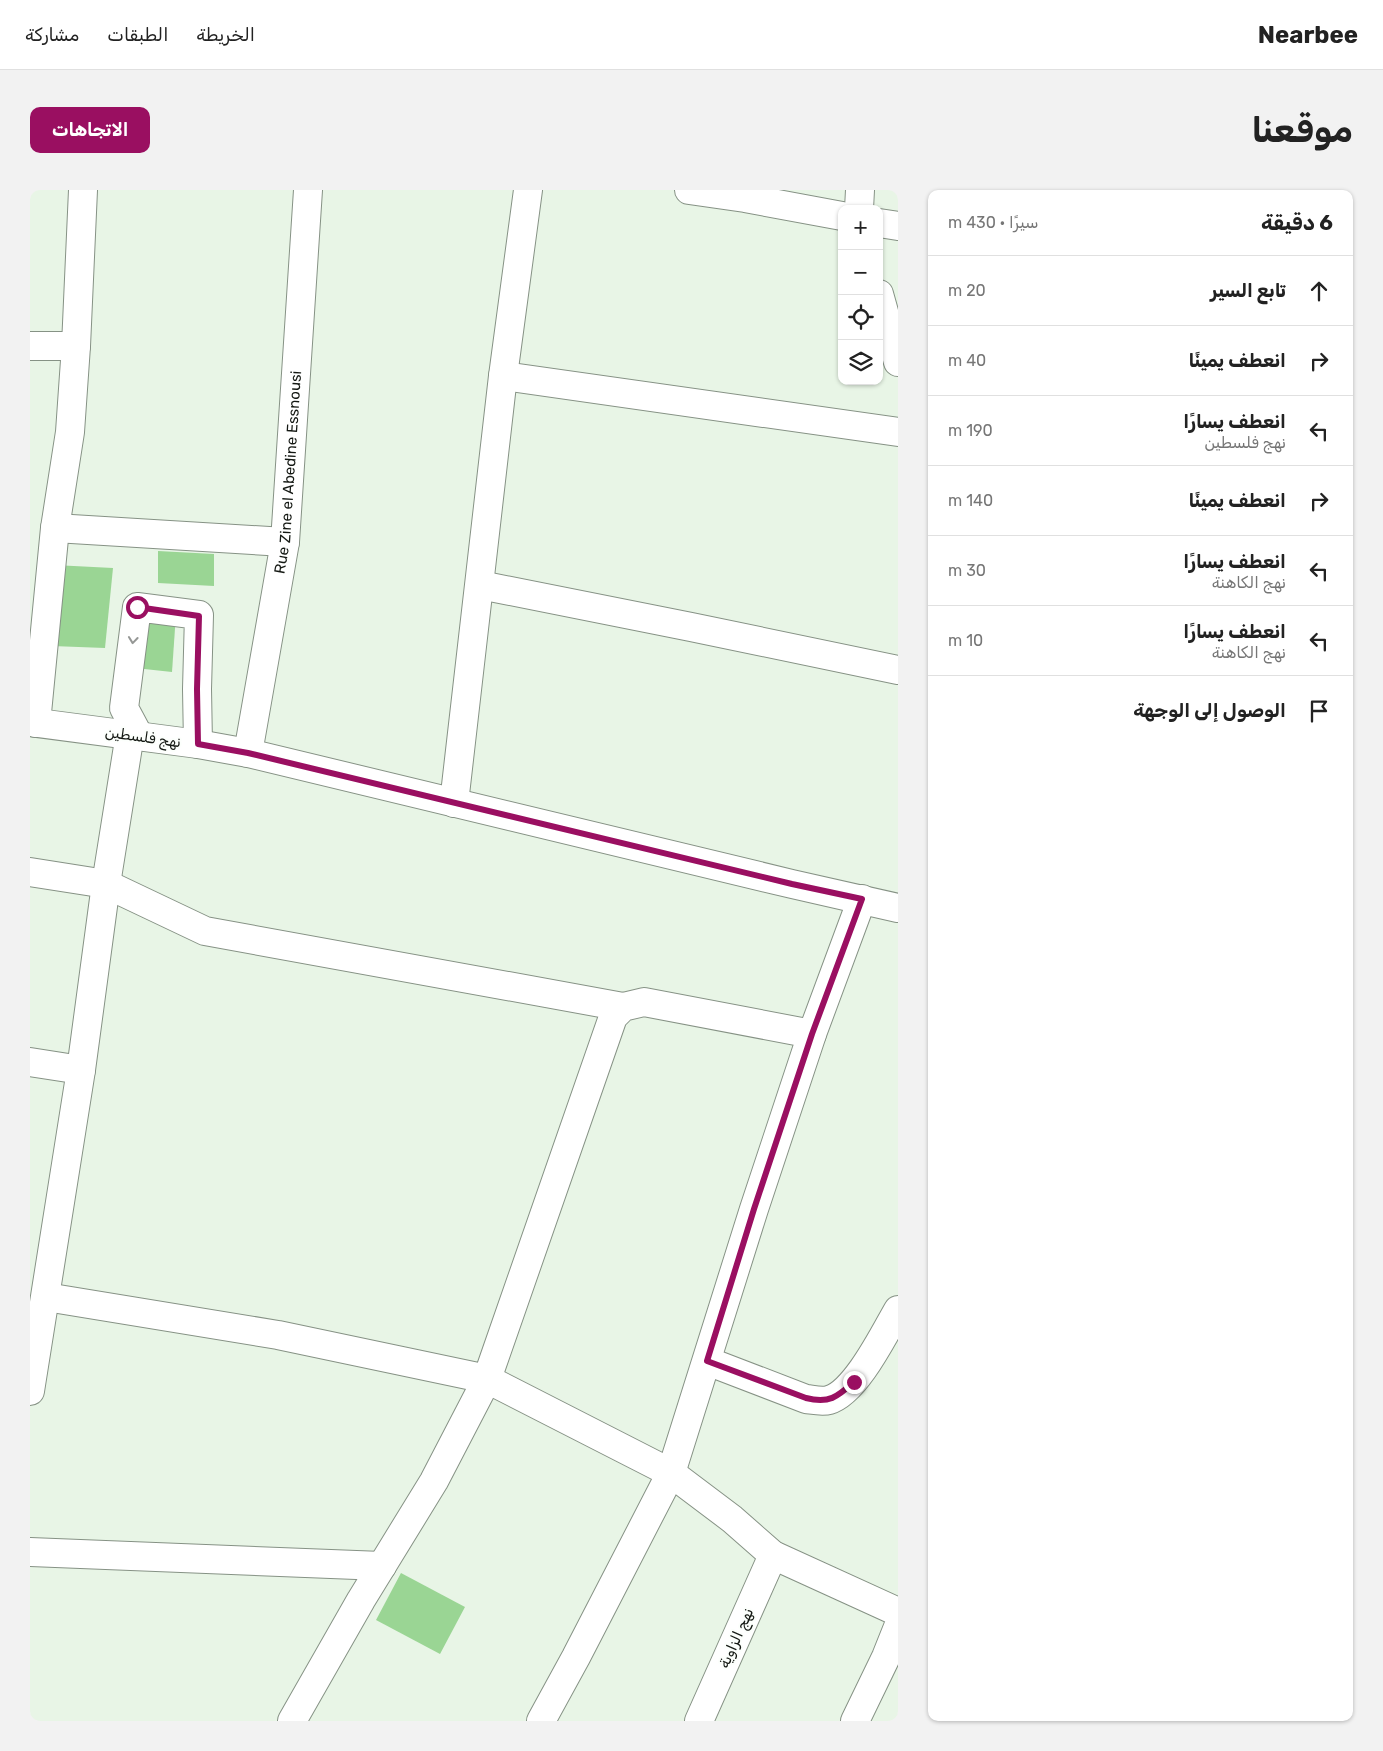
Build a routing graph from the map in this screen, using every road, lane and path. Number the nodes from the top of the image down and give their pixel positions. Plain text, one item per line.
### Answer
1 (83, 190) edge
2 (308, 190) edge
3 (528, 190) edge
4 (689, 190) edge
5 (860, 190) edge
6 (859, 205) edge
7 (838, 215) edge
8 (883, 224) edge
9 (898, 226) edge
10 (879, 295) edge
11 (30, 346) edge
12 (76, 346) junction
13 (898, 362) edge
14 (504, 376) junction
15 (898, 432) edge
16 (55, 528) junction
17 (285, 542) junction
18 (480, 585) junction
19 (896, 663) edge
20 (33, 723) edge
21 (134, 735) junction
22 (198, 744) junction
23 (248, 753) junction
24 (454, 803) junction
25 (30, 872) edge
26 (106, 884) junction
27 (862, 899) junction
28 (898, 908) edge
29 (623, 1007) junction
30 (812, 1034) junction
31 (30, 1062) edge
32 (81, 1070) junction
33 (46, 1298) junction
34 (898, 1310) edge
35 (707, 1361) junction
36 (487, 1379) junction
37 (30, 1391) edge
38 (671, 1473) junction
39 (30, 1552) edge
40 (774, 1555) junction
41 (382, 1566) junction
42 (898, 1612) edge
43 (898, 1626) edge
44 (892, 1661) edge
45 (292, 1721) edge
46 (541, 1721) edge
47 (699, 1721) edge
48 (855, 1721) edge

1 - 12 street
2 - 17 street, Rue Zine el Abedine Essnousi
3 - 14 street
4 - 7 street
5 - 6 street
8 - 9 street
10 - 13 street
11 - 12 street
12 - 16 street
14 - 15 street
14 - 18 street
16 - 17 street
16 - 20 street
17 - 23 street, Rue Zine el Abedine Essnousi
18 - 19 street
18 - 24 street
20 - 21 street, نهج فلسطين
21 - 22 street, نهج فلسطين
22 -> 21 street
21 - 26 street
22 - 23 street, نهج فلسطين
23 - 24 street, نهج فلسطين
24 - 27 street, نهج فلسطين
25 - 26 street
26 - 29 street
26 - 32 street
27 - 28 street, نهج فلسطين
27 - 30 street
29 - 30 street
29 - 36 street
30 - 35 street
31 - 32 street
32 - 33 street
33 - 36 street
33 - 37 street
34 - 35 street
35 - 38 street
36 - 38 street
36 - 41 street
38 - 40 street
38 - 46 street
39 - 41 street
40 - 42 street
40 - 47 street, نهج الزاوية
41 - 45 street
43 - 44 street
44 - 48 street

